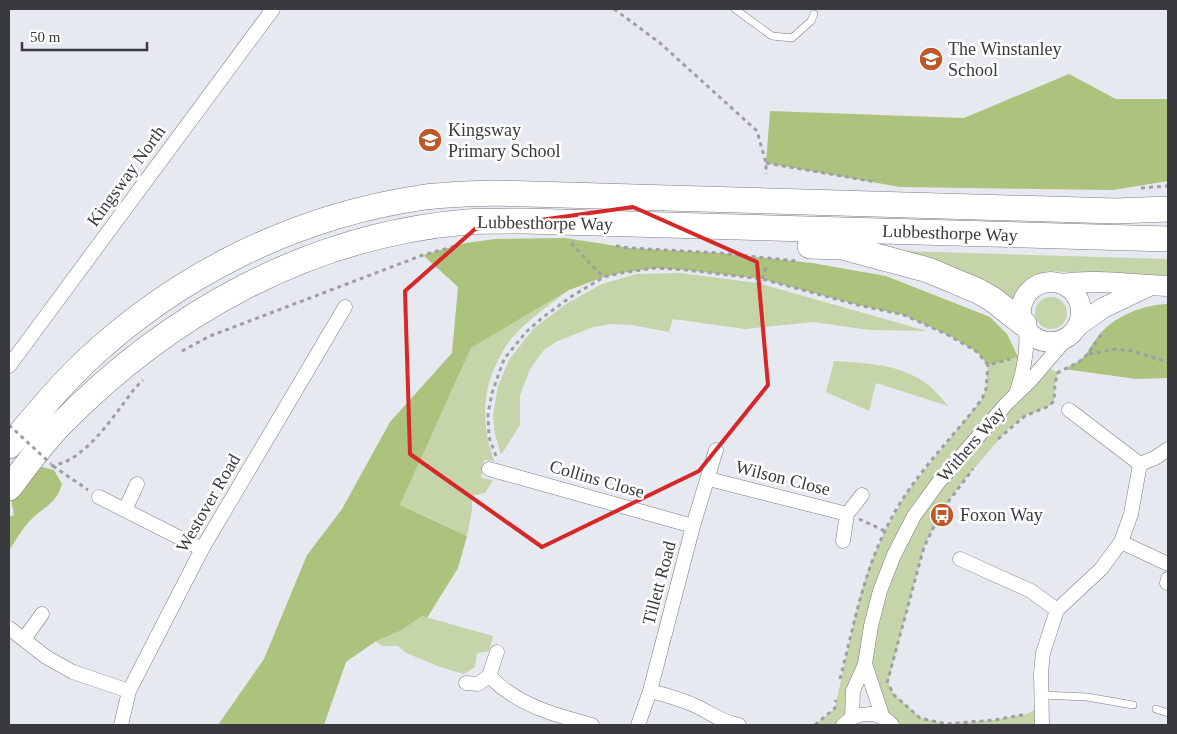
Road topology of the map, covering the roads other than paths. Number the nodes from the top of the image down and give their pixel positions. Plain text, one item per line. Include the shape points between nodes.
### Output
1 (273, 9) edge
2 (735, 9) edge
3 (814, 14) dead end
4 (1168, 204) edge
5 (1168, 209) edge
6 (1116, 211) junction
7 (608, 234) junction
8 (1168, 239) edge
9 (1061, 284) junction
10 (1158, 286) edge
11 (345, 307) dead end
12 (1025, 326) junction
13 (1072, 332) junction
14 (9, 366) edge
15 (1017, 392) junction
16 (1069, 410) dead end
17 (9, 446) edge
18 (1168, 449) edge
19 (716, 450) dead end
20 (1140, 464) junction
21 (495, 471) road end
22 (709, 479) junction
23 (137, 484) dead end
24 (9, 488) edge
25 (862, 495) dead end
26 (99, 496) road end
27 (125, 510) junction
28 (847, 514) junction
29 (694, 526) junction
30 (843, 541) dead end
31 (1121, 542) junction
32 (202, 549) junction
33 (960, 559) dead end
34 (1168, 564) edge
35 (1057, 610) junction
36 (42, 614) dead end
37 (9, 628) edge
38 (24, 639) junction
39 (497, 652) dead end
40 (865, 664) junction
41 (489, 676) junction
42 (466, 683) dead end
43 (650, 690) junction
44 (130, 691) junction
45 (1042, 700) junction
46 (1133, 705) dead end
47 (1156, 708) dead end
48 (1168, 713) edge
49 (888, 721) edge
50 (848, 722) edge
51 (121, 725) edge
52 (592, 725) edge
53 (638, 725) edge
54 (739, 725) edge
55 (1042, 725) edge

1 - 14 street, Kingsway North
2 - 3 lane via 772,36 792,38 811,21
4 - 6 highway
5 - 6 highway, Lubbesthorpe Way
6 - 17 highway, Lubbesthorpe Way via 495,193 385,204 341,215 242,252 186,284 128,325 84,363
7 - 8 highway, Lubbesthorpe Way
7 - 12 highway via 842,247 928,270 978,291
7 - 24 highway, Lubbesthorpe Way via 494,221 467,222 348,245 270,274 192,316 145,348 58,428
9 - 10 street, Withers Way via 1082,281
9 - 12 street via 1046,283 1030,292 1022,308
9 - 13 street via 1076,296 1080,306 1081,316
10 - 13 street, Withers Way via 1103,308
11 - 32 street, Westover Road
12 - 13 street via 1038,339 1047,342 1057,342
12 - 15 street, Withers Way via 1026,357
13 - 15 street, Withers Way
15 - 40 street, Withers Way via 938,483 914,516 880,591
16 - 20 street
18 - 20 street
19 - 22 street, Tillett Road
20 - 31 street via 1132,514
21 - 29 street, Collins Close
22 - 28 street, Wilson Close
22 - 29 street, Tillett Road
23 - 27 street
25 - 28 street, Wilson Close
26 - 27 street
27 - 32 street
28 - 30 street, Wilson Close
29 - 43 street, Tillett Road
31 - 34 street
31 - 35 street via 1101,569
32 - 44 street, Westover Road
33 - 35 street via 1031,591
35 - 45 street via 1043,653
36 - 38 street
37 - 38 street
38 - 44 street via 73,672
39 - 41 street
40 - 49 street, Withers Way
40 - 50 street, Withers Way via 853,691
41 - 42 street via 478,684
41 - 52 street via 521,700
43 - 53 street, Tillett Road
43 - 54 street via 683,700 712,716
44 - 51 street, Westover Road
45 - 46 lane via 1087,696
45 - 55 street
47 - 48 lane
49 - 50 street via 867,714

